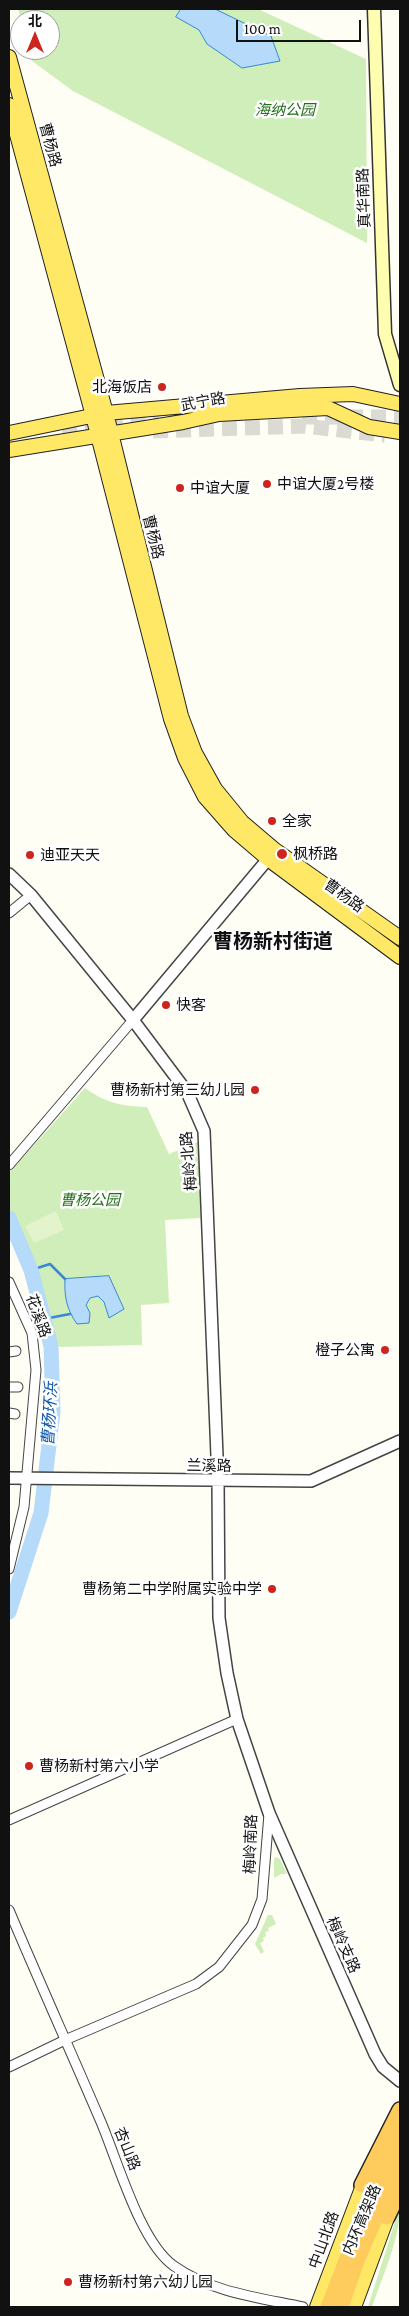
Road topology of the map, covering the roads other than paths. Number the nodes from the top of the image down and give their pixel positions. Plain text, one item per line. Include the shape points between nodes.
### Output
1 (374, 9) edge
2 (9, 57) edge
3 (9, 105) edge
4 (400, 384) edge
5 (400, 404) edge
6 (99, 415) junction
7 (400, 432) edge
8 (9, 433) edge
9 (111, 433) junction
10 (96, 434) junction
11 (9, 450) edge
12 (272, 855) junction
13 (9, 874) edge
14 (31, 895) junction
15 (9, 913) edge
16 (400, 938) edge
17 (400, 957) edge
18 (133, 1020) junction
19 (9, 1165) edge
20 (9, 1282) edge
21 (400, 1441) edge
22 (9, 1478) edge
23 (32, 1479) junction
24 (218, 1481) junction
25 (9, 1569) edge
26 (237, 1720) junction
27 (269, 1813) junction
28 (9, 1820) edge
29 (9, 1910) edge
30 (65, 2040) junction
31 (9, 2067) edge
32 (400, 2081) edge
33 (400, 2099) edge
34 (399, 2116) edge
35 (400, 2135) edge
36 (400, 2162) edge
37 (362, 2185) junction
38 (400, 2186) edge
39 (400, 2190) edge
40 (387, 2217) junction
41 (303, 2307) edge
42 (317, 2307) edge
43 (328, 2307) edge
44 (341, 2307) edge
45 (354, 2307) edge

1 - 4 main road, 真华南路 via 386,334
2 - 6 main road, 曹杨路
3 - 6 main road, 曹杨路
5 - 6 main road, 武宁路 via 353,394
6 - 8 main road, 武宁路
6 - 9 main road, 曹杨路
6 - 10 main road, 曹杨路
7 - 9 main road, 武宁路 via 370,427 328,408 219,414
9 - 10 main road, 武宁路
9 - 12 main road, 曹杨路 via 181,716 194,753 215,789
10 - 11 main road, 武宁路
10 - 12 main road, 曹杨路 via 171,719 185,758 205,796 234,830
12 - 16 main road, 曹杨路
12 - 17 main road, 曹杨路
12 - 18 street
13 - 14 street, 梅岭北路
14 - 15 street
14 - 18 street, 梅岭北路
18 - 19 street
18 - 24 street, 梅岭北路 via 187,1092 204,1131
20 - 23 street, 花溪路 via 27,1320 35,1350
21 - 24 street, 兰溪路 via 311,1481
22 - 23 street, 兰溪路
23 - 24 street, 兰溪路
23 - 25 street, 花溪路
24 - 26 street, 梅岭南路 via 221,1644
26 - 27 street, 梅岭南路
26 - 28 street
27 - 30 street, 梅岭南路 via 262,1899 252,1925 219,1967 196,1984
27 - 32 street, 梅岭支路 via 375,2054 383,2067
29 - 30 street, 杏山路
30 - 31 street, 梅岭南路
30 - 41 street, 杏山路 via 146,2234 158,2252 192,2278
33 - 37 main road, 中山北路
34 - 37 highway
35 - 43 highway, 内环高架路 via 374,2189
36 - 44 highway, 内环高架路
37 - 42 main road, 中山北路
38 - 40 main road
39 - 40 highway
40 - 45 main road

